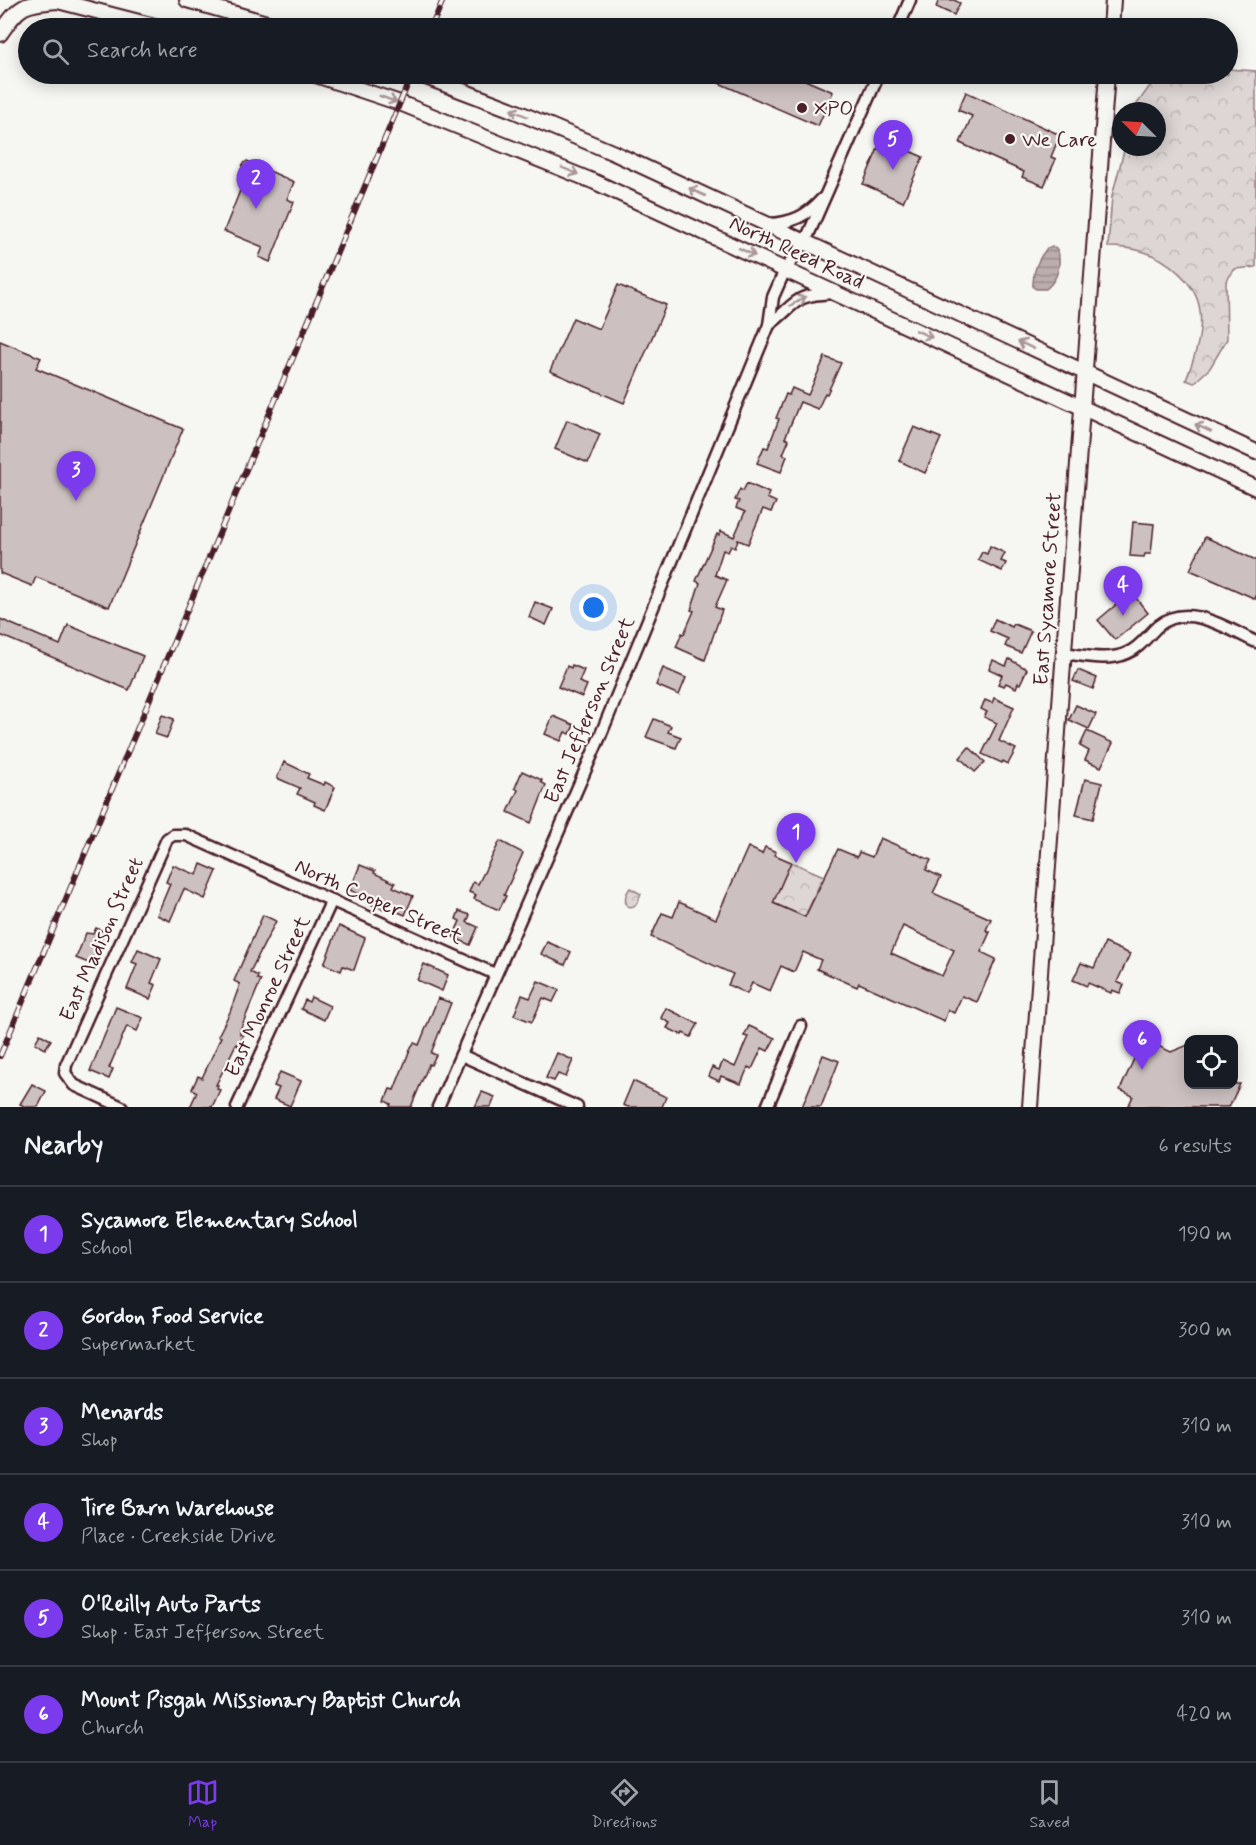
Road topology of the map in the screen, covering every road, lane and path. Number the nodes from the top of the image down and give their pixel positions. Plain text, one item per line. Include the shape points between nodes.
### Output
1 (187, 0) edge
2 (910, 0) edge
3 (1113, 0) edge
4 (57, 1) edge
5 (123, 18) edge
6 (249, 18) edge
7 (902, 18) edge
8 (1112, 18) edge
9 (0, 34) edge
10 (343, 84) edge
11 (444, 84) edge
12 (875, 84) edge
13 (1106, 84) edge
14 (828, 192) junction
15 (767, 225) junction
16 (806, 242) junction
17 (785, 270) junction
18 (835, 293) junction
19 (769, 325) junction
20 (1083, 372) junction
21 (1081, 405) junction
22 (1256, 452) edge
23 (1256, 488) edge
24 (1256, 642) edge
25 (1064, 653) junction
26 (246, 862) joint
27 (332, 900) junction
28 (495, 974) junction
29 (801, 1026) dead end
30 (461, 1055) junction
31 (122, 1107) edge
32 (237, 1107) edge
33 (438, 1107) edge
34 (577, 1107) edge
35 (767, 1107) edge
36 (1030, 1107) edge

1 - 6 main road
2 - 7 street
3 - 8 main road
4 - 5 main road
4 - 9 main road via 33,3 16,11
10 -> 17 main road, North Reed Road via 595,182
15 -> 11 main road, North Reed Road via 614,153
12 - 14 street, East Jefferson Street
13 - 20 main road, East Sycamore Street
14 - 15 street, East Jefferson Street via 793,222
14 - 16 street, East Jefferson Street
15 - 16 main road, North Reed Road
16 - 17 street, East Jefferson Street
20 -> 16 main road, North Reed Road
17 - 18 main road, North Reed Road
17 - 19 street, East Jefferson Street via 773,297
19 -> 18 street, East Jefferson Street via 801,298
18 -> 21 main road, North Reed Road
19 - 28 street, East Jefferson Street via 599,739
20 - 21 main road, East Sycamore Street
22 -> 20 main road, North Reed Road
21 - 23 main road, North Reed Road
21 - 25 main road, East Sycamore Street
24 - 25 street via 1203,617 1180,616 1160,624 1127,654 1098,657
25 - 36 main road, East Sycamore Street
26 - 27 street, North Cooper Street
26 - 31 street, East Madison Street via 186,835 167,839 66,1065 65,1073 74,1084
27 - 28 street, North Cooper Street
27 - 32 street, East Monroe Street
28 - 30 street, East Jefferson Street
29 - 35 street
30 - 33 street, East Jefferson Street
30 - 34 street

